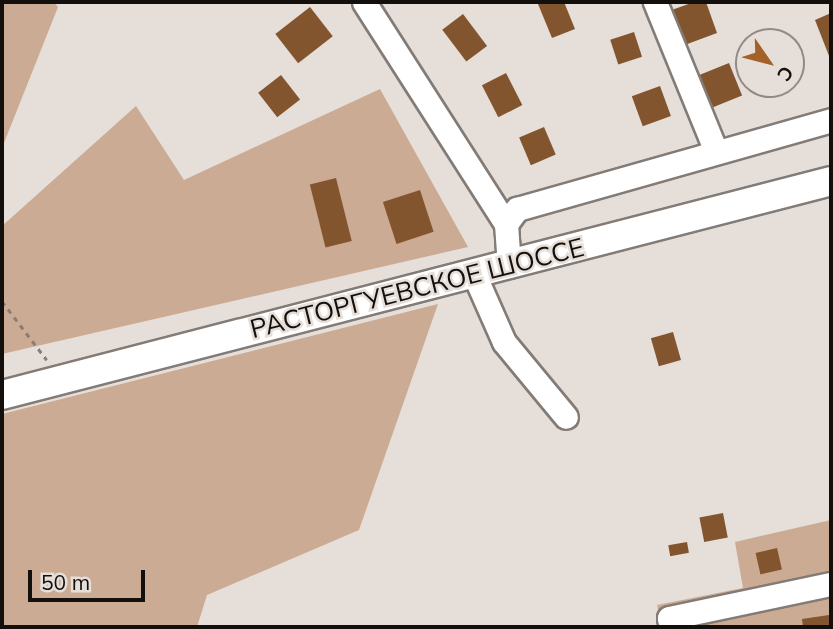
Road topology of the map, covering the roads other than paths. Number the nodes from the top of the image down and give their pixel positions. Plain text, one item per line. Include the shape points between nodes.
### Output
1 (364, 2) edge
2 (655, 2) edge
3 (831, 120) edge
4 (715, 149) junction
5 (831, 181) edge
6 (506, 224) junction
7 (509, 266) junction
8 (474, 274) junction
9 (2, 395) edge
10 (566, 417) dead end
11 (831, 584) edge
12 (671, 627) edge

1 - 6 street
2 - 4 street
3 - 4 street
4 - 6 street via 517,209
5 - 7 main road, РАСТОРГУЕВСКОЕ ШОССЕ
6 - 7 street
7 - 8 main road, РАСТОРГУЕВСКОЕ ШОССЕ
8 - 9 main road, РАСТОРГУЕВСКОЕ ШОССЕ
8 - 10 street via 504,342
11 - 12 street via 669,618

